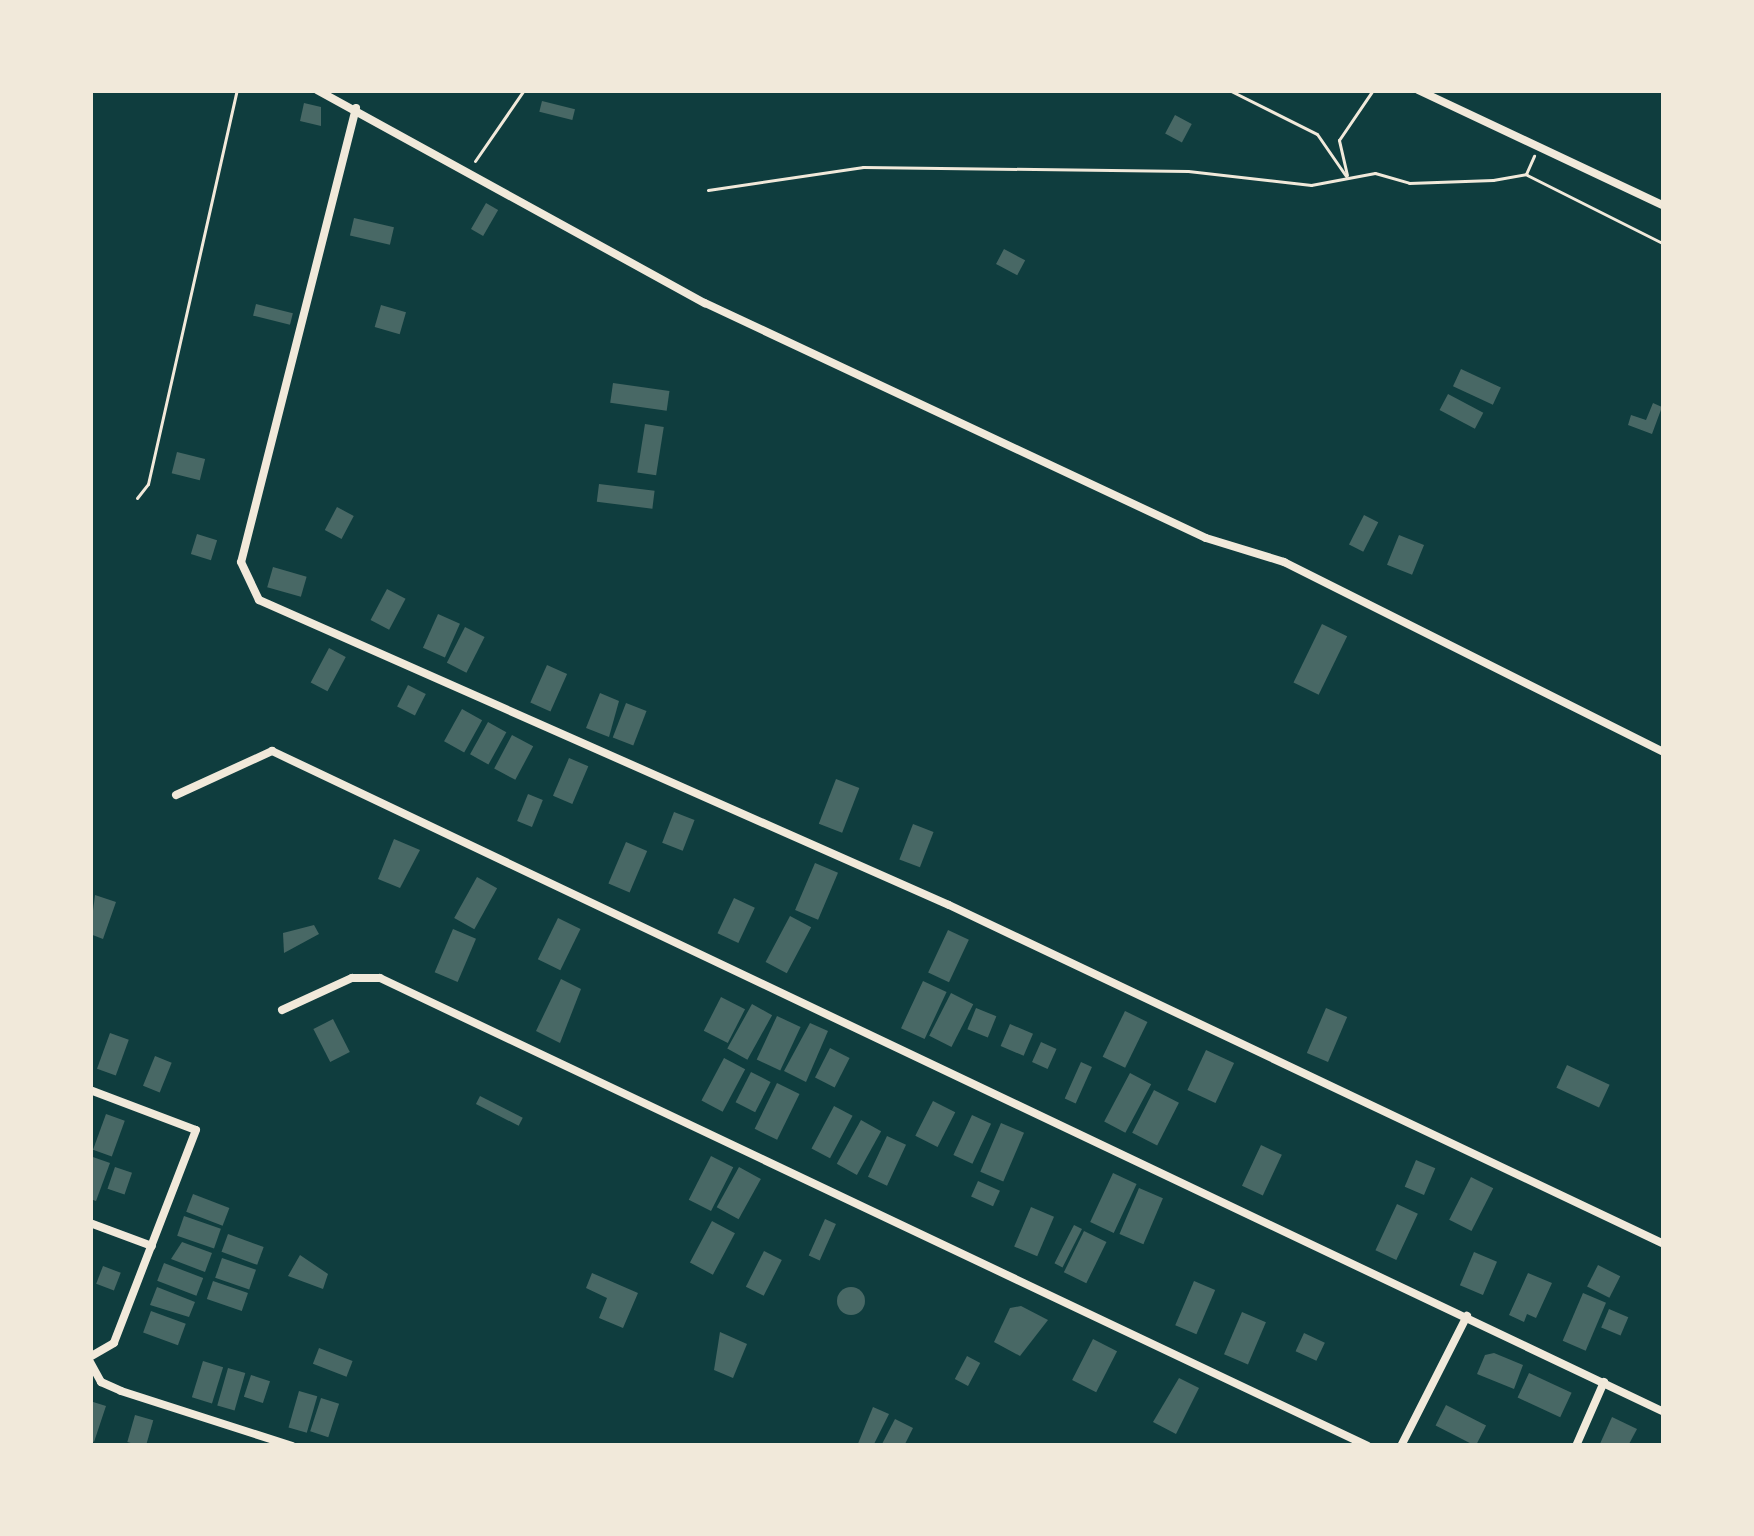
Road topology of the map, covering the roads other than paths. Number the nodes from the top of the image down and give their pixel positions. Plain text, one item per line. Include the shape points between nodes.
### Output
1 (317, 90) edge
2 (1418, 90) edge
3 (356, 108) junction
4 (1664, 206) edge
5 (1664, 752) edge
6 (176, 795) dead end
7 (282, 1010) dead end
8 (90, 1090) edge
9 (90, 1223) edge
10 (1664, 1244) edge
11 (152, 1246) junction
12 (1467, 1316) junction
13 (90, 1360) edge
14 (1604, 1382) junction
15 (1664, 1412) edge
16 (292, 1446) edge
17 (1368, 1446) edge
18 (1401, 1446) edge
19 (1576, 1446) edge

1 - 3 street
2 - 4 street
3 - 5 street via 705,303 1205,538 1284,562
3 - 10 street via 241,562 259,600 949,905
6 - 12 street via 272,752
7 - 17 street via 352,978 380,978
8 - 11 street via 196,1130
9 - 11 street
11 - 13 street via 114,1343
12 - 14 street
12 - 18 street
13 - 16 street via 101,1382 121,1391
14 - 15 street
14 - 19 street

